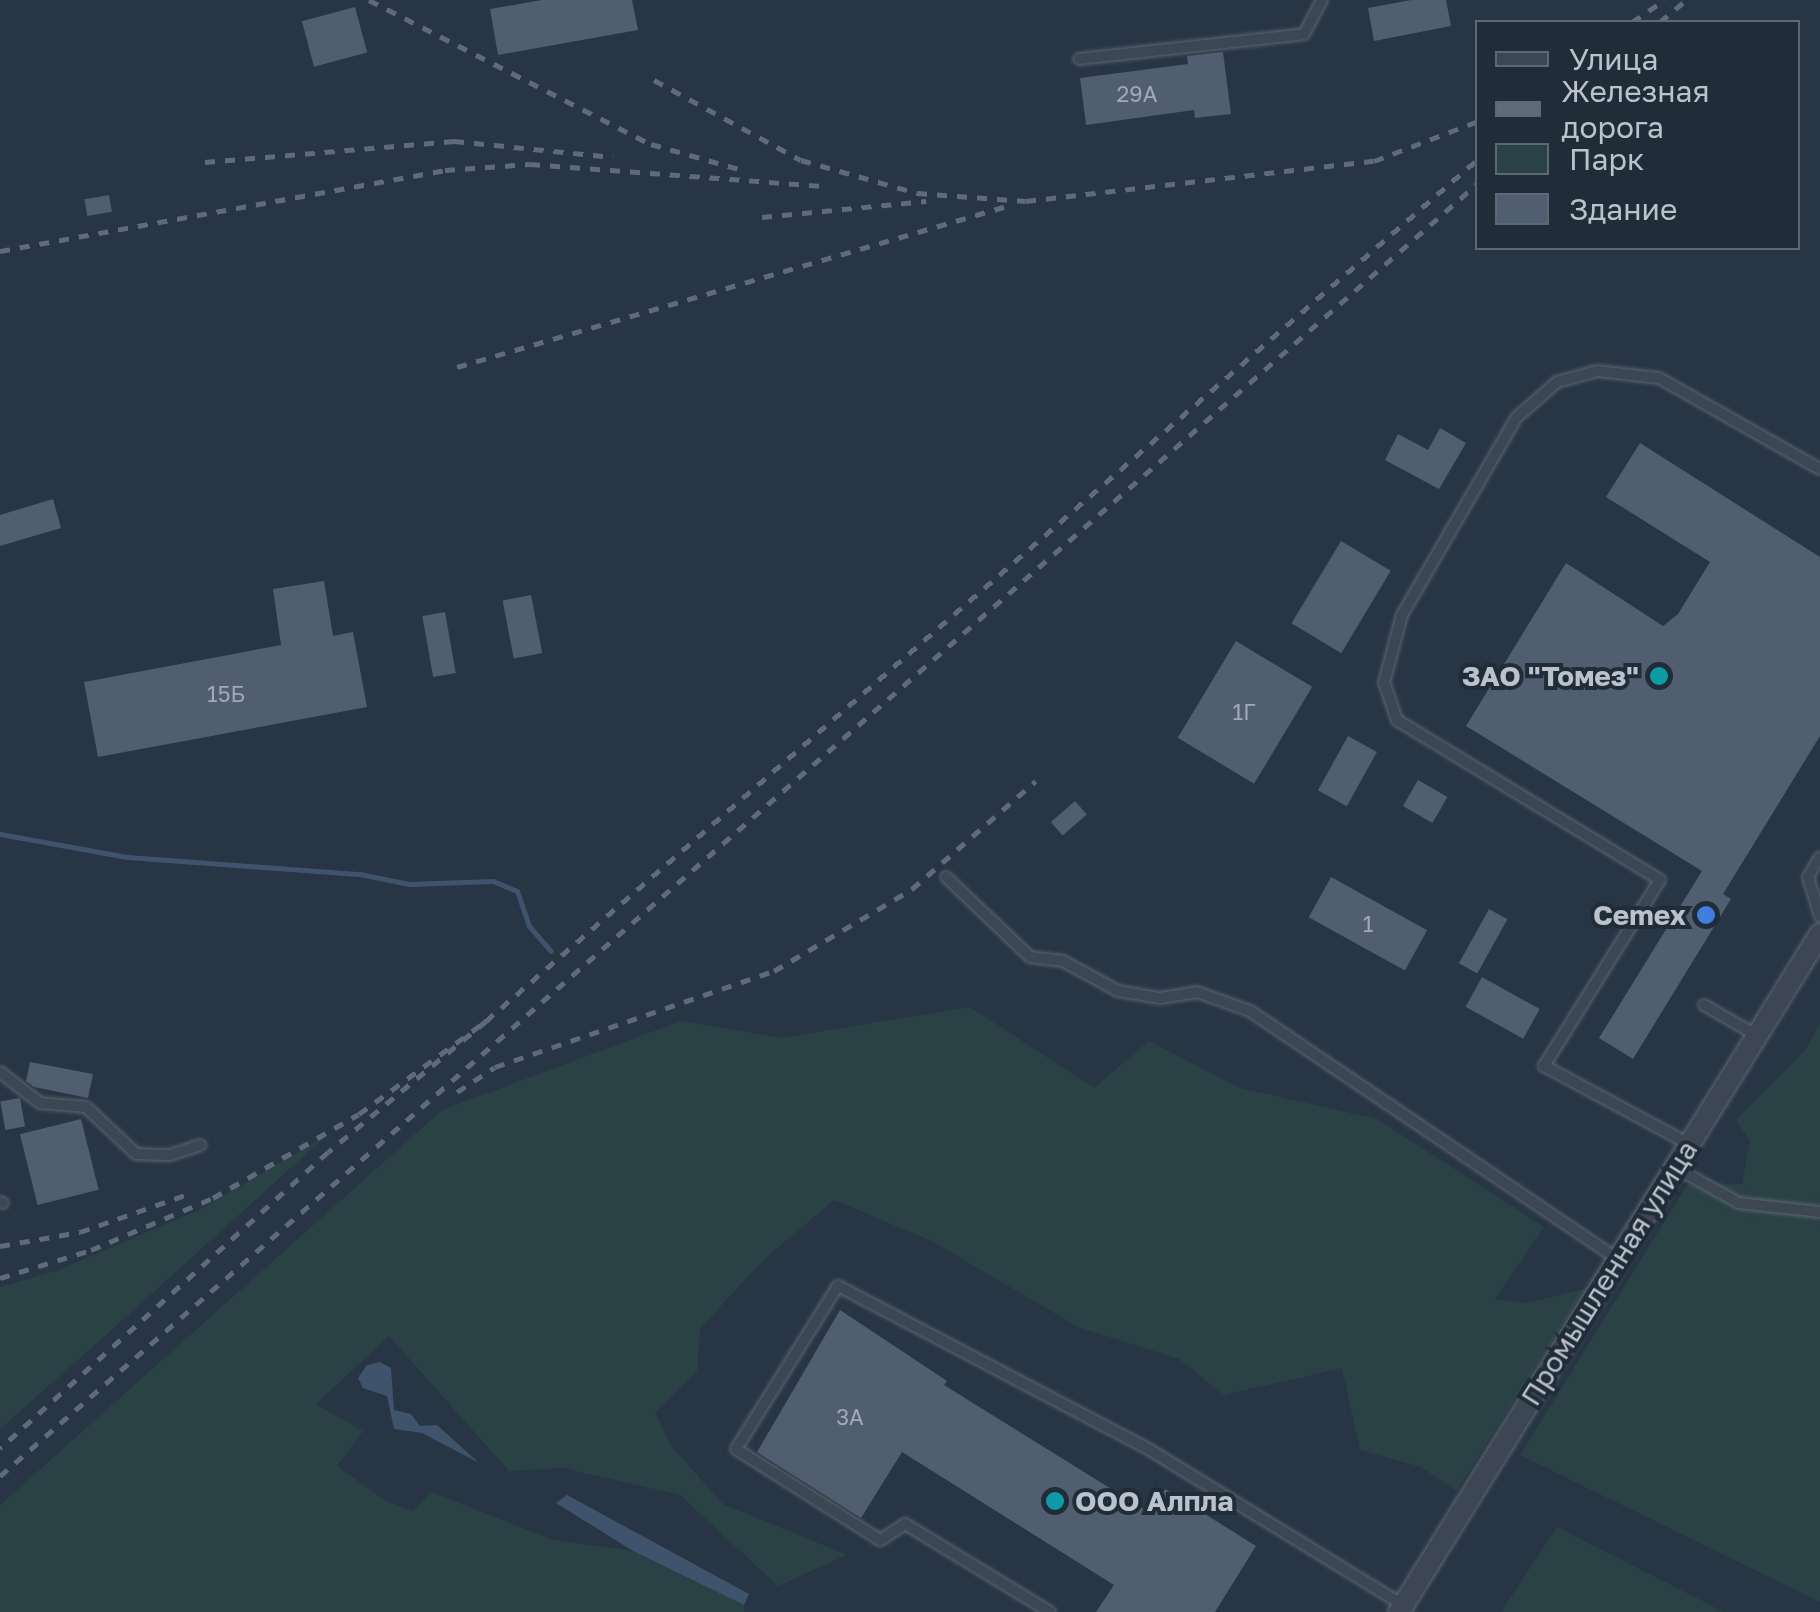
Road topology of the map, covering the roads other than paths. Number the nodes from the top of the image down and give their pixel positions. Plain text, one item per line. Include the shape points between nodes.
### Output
1 (1322, 0) edge
2 (1079, 59) dead end
3 (1820, 468) edge
4 (1820, 857) edge
5 (946, 877) dead end
6 (1820, 916) edge
7 (1820, 934) edge
8 (1704, 1005) dead end
9 (1757, 1036) junction
10 (0, 1072) edge
11 (1690, 1144) junction
12 (200, 1145) dead end
13 (1675, 1167) junction
14 (1820, 1212) edge
15 (1618, 1258) junction
16 (1401, 1608) edge
17 (1050, 1612) edge

1 - 2 lane via 1304,34
3 - 11 lane via 1660,378 1597,372 1557,382 1516,418 1402,615 1384,683 1396,720 1660,880 1544,1066
4 - 6 lane via 1808,878
5 - 15 lane via 1030,957 1063,962 1118,991 1160,998 1197,992 1250,1011
7 - 9 street, Промышленная улица
8 - 9 lane
9 - 11 street, Промышленная улица
10 - 12 lane via 40,1103 86,1106 136,1154 170,1155
11 - 13 street, Промышленная улица
13 - 14 lane via 1739,1204
13 - 15 street, Промышленная улица
15 - 16 street, Промышленная улица
16 - 17 lane via 1150,1450 838,1286 736,1449 880,1540 905,1524

